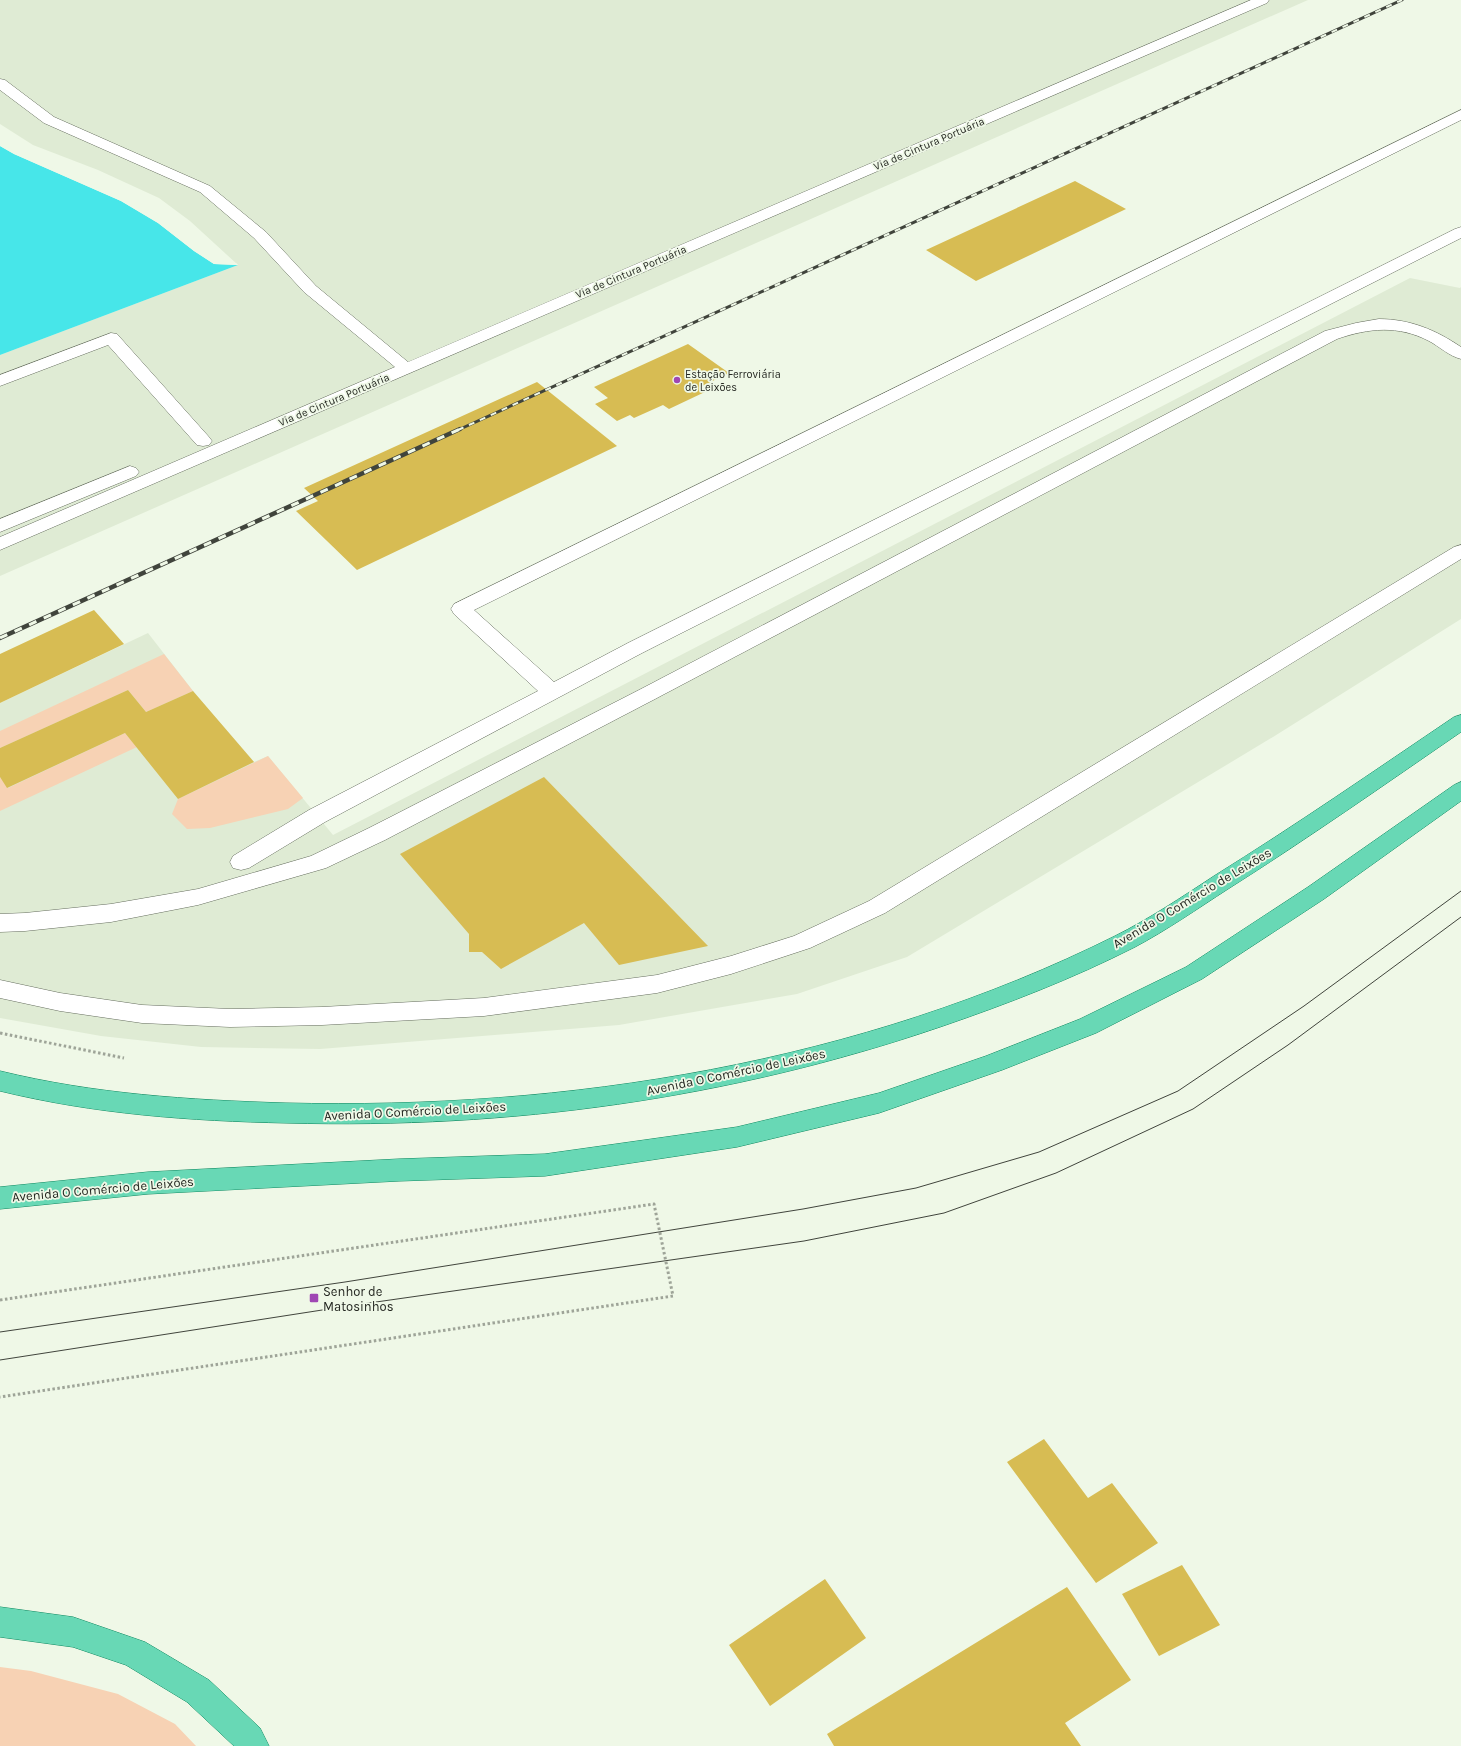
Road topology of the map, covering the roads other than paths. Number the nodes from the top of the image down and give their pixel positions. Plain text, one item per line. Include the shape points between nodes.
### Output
1 (1228, 0) edge
2 (1262, 0) edge
3 (0, 83) edge
4 (1461, 114) edge
5 (1461, 232) edge
6 (1438, 244) junction
7 (1461, 246) edge
8 (1461, 354) edge
9 (395, 358) junction
10 (407, 369) junction
11 (0, 381) edge
12 (203, 441) junction
13 (0, 526) edge
14 (0, 544) edge
15 (1461, 550) edge
16 (552, 692) junction
17 (1461, 722) edge
18 (1461, 790) edge
19 (241, 862) dead end
20 (0, 923) edge
21 (0, 989) edge
22 (0, 1081) edge
23 (0, 1198) edge
24 (0, 1622) edge
25 (254, 1746) edge

1 - 9 lane, Via de Cintura Portuária
2 - 10 lane, Via de Cintura Portuária
3 - 9 lane via 49,120 205,189 260,235 310,289
4 - 16 lane via 461,609
5 - 6 lane
6 - 7 lane
6 - 16 lane
8 - 20 lane via 1427,334 1390,324 1372,323 1332,335 641,698 318,862 198,897 111,913
9 - 10 lane
9 - 12 lane, Via de Cintura Portuária
10 - 14 lane, Via de Cintura Portuária
11 - 12 lane via 111,338
12 - 13 lane, Via de Cintura Portuária
15 - 21 lane via 877,907 802,942 731,965 657,984 484,1007 322,1016 230,1018 142,1014 60,1002
16 - 19 lane via 317,816
17 - 22 main road, Avenida O Comércio de Leixões via 1234,876 1129,940 1026,987 930,1023 798,1061 677,1086 575,1102 462,1111 319,1116 101,1102
18 - 23 main road, Avenida O Comércio de Leixões via 1316,893 1194,973 1088,1026 994,1063 879,1103 737,1137 545,1164 148,1183
24 - 25 main road via 74,1632 134,1653 198,1691

